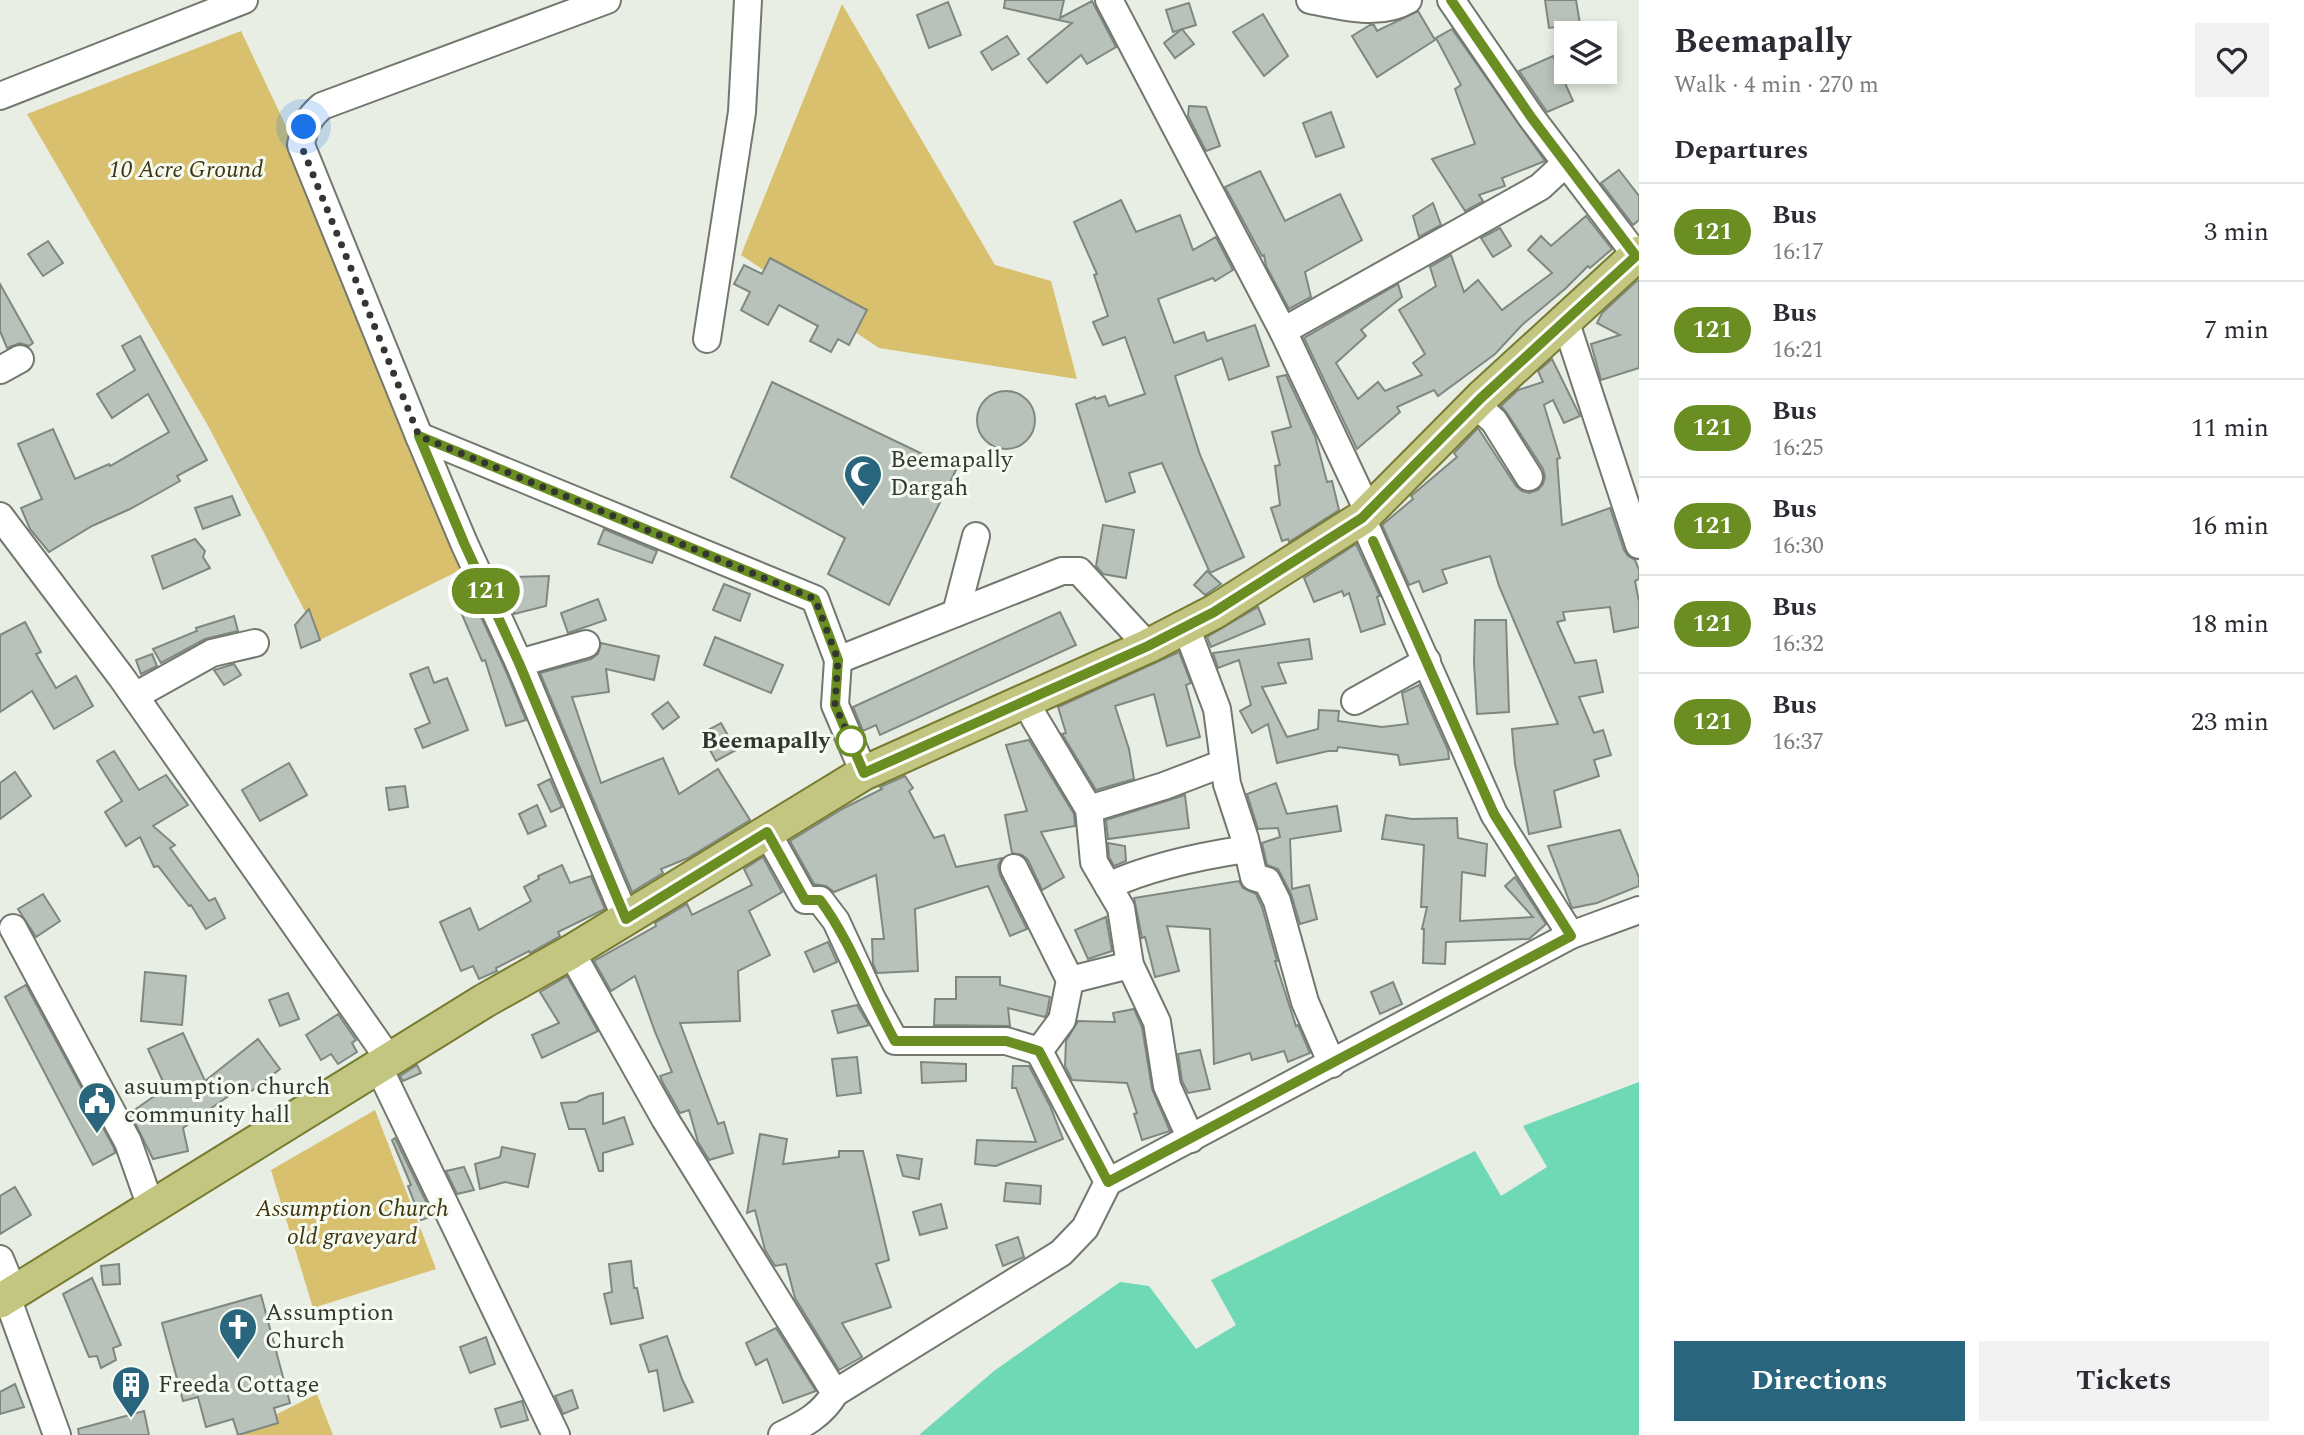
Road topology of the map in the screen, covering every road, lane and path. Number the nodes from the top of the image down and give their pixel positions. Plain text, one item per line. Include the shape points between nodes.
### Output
1 (244, 0) edge
2 (607, 0) edge
3 (748, 0) edge
4 (1109, 0) edge
5 (1310, 0) edge
6 (1408, 0) edge
7 (1451, 0) edge
8 (0, 96) edge
9 (1566, 163) junction
10 (1638, 256) edge
11 (1565, 320) junction
12 (1283, 331) junction
13 (707, 339) dead end
14 (1475, 404) junction
15 (419, 436) junction
16 (1529, 477) dead end
17 (1365, 514) junction
18 (0, 516) edge
19 (975, 536) dead end
20 (1639, 545) edge
21 (956, 613) junction
22 (1186, 627) junction
23 (255, 643) dead end
24 (586, 644) dead end
25 (1148, 646) junction
26 (838, 660) junction
27 (1427, 661) junction
28 (519, 663) junction
29 (135, 696) junction
30 (1027, 701) junction
31 (1355, 701) dead end
32 (1224, 763) junction
33 (864, 773) junction
34 (1089, 809) junction
35 (767, 832) junction
36 (1247, 849) junction
37 (1014, 868) dead end
38 (1108, 887) junction
39 (1639, 910) edge
40 (626, 919) junction
41 (13, 928) dead end
42 (1571, 936) junction
43 (571, 953) junction
44 (1130, 965) junction
45 (1070, 980) junction
46 (1039, 1051) junction
47 (384, 1063) junction
48 (1332, 1064) junction
49 (1191, 1139) junction
50 (1108, 1182) junction
51 (151, 1207) junction
52 (0, 1259) edge
53 (7, 1297) edge
54 (835, 1393) junction
55 (57, 1435) edge
56 (556, 1435) edge
57 (782, 1435) edge

1 - 8 street
2 - 15 street via 322,106 304,127 301,145
3 - 13 street via 742,112
4 - 12 street
5 - 6 street via 1388,9
7 - 9 street
9 - 10 street
9 - 12 street via 1540,187
10 - 11 main road
11 - 14 main road
11 - 20 street
12 - 17 street
14 - 16 street via 1494,421
14 - 17 main road
15 - 26 street via 815,599
15 - 28 street
17 - 22 main road
17 - 27 street
18 - 29 street
19 - 21 street
21 - 25 street via 1044,577 1079,571
21 - 26 street
22 - 25 main road
22 - 32 street via 1217,709
23 - 29 street via 212,653
24 - 28 street
25 - 30 main road
26 - 33 street via 835,705
27 - 31 street
27 - 42 street via 1494,814
28 - 40 street
29 - 47 street
30 - 33 main road
30 - 34 street
32 - 34 street
32 - 36 street
33 - 35 main road
34 - 38 street via 1094,862
35 - 40 main road
35 - 46 street via 805,900 820,900 836,921 895,1041 1006,1041
36 - 38 street via 1134,874
36 - 48 street via 1254,877 1267,881 1278,901 1305,1002
37 - 45 street
38 - 44 street via 1121,908
39 - 42 street
40 - 43 main road
41 - 51 street via 128,1142
42 - 48 street
43 - 47 main road
43 - 54 street via 665,1119
44 - 45 street
44 - 49 street via 1157,1022 1167,1086
45 - 46 street via 1062,1020
46 - 50 street
47 - 51 main road
47 - 56 street
48 - 49 street
49 - 50 street
50 - 54 street via 1085,1228 1061,1253
51 - 53 main road
52 - 53 street
53 - 55 street
54 - 57 street via 818,1415

